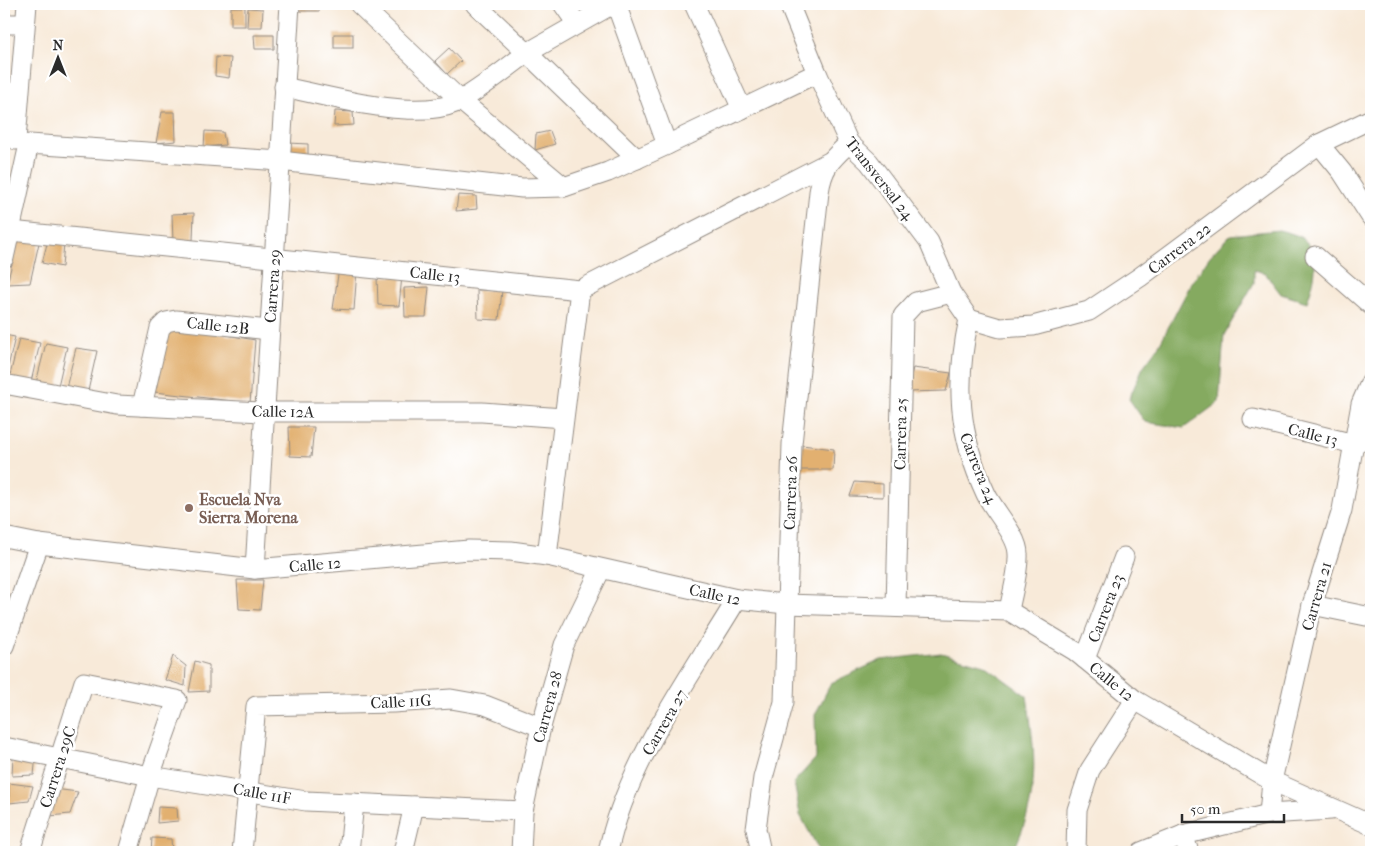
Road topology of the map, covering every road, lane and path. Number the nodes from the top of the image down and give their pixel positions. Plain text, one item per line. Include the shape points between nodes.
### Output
1 (27, 4) edge
2 (290, 4) edge
3 (359, 4) edge
4 (475, 4) edge
5 (563, 4) edge
6 (615, 4) edge
7 (694, 4) edge
8 (789, 4) edge
9 (4, 24) edge
10 (24, 24) junction
11 (577, 24) junction
12 (527, 53) junction
13 (817, 73) junction
14 (284, 87) junction
15 (460, 100) junction
16 (742, 109) junction
17 (1371, 119) edge
18 (16, 140) edge
19 (849, 142) junction
20 (1319, 144) junction
21 (667, 145) junction
22 (637, 159) junction
23 (280, 161) junction
24 (829, 162) junction
25 (564, 187) junction
26 (1371, 217) edge
27 (11, 231) junction
28 (1315, 256) dead end
29 (274, 257) junction
30 (4, 258) edge
31 (580, 290) junction
32 (951, 293) junction
33 (1371, 305) edge
34 (969, 320) junction
35 (269, 330) junction
36 (1371, 381) edge
37 (4, 384) edge
38 (142, 406) junction
39 (264, 412) junction
40 (564, 418) junction
41 (1253, 419) dead end
42 (1371, 435) edge
43 (1354, 444) junction
44 (4, 537) edge
45 (39, 544) junction
46 (547, 556) junction
47 (1124, 557) dead end
48 (255, 569) junction
49 (601, 569) junction
50 (737, 600) junction
51 (786, 604) junction
52 (1312, 605) junction
53 (896, 607) junction
54 (1008, 610) junction
55 (1371, 617) edge
56 (4, 646) edge
57 (1085, 659) junction
58 (1135, 700) junction
59 (540, 727) junction
60 (4, 747) edge
61 (60, 758) junction
62 (150, 776) junction
63 (1272, 781) junction
64 (248, 790) junction
65 (354, 803) junction
66 (414, 806) junction
67 (1332, 810) junction
68 (524, 811) junction
69 (1269, 814) junction
70 (1371, 825) edge
71 (1186, 843) edge
72 (30, 852) edge
73 (128, 852) edge
74 (242, 852) edge
75 (349, 852) edge
76 (403, 852) edge
77 (521, 852) edge
78 (608, 852) edge
79 (761, 852) edge
80 (1076, 852) edge
81 (1141, 852) edge

1 - 10 street
2 - 14 street, Carrera 29
3 - 15 street
4 - 12 street
5 - 11 street
6 - 11 street
6 - 21 street
7 - 16 street
8 - 13 street, Transversal 24
9 - 10 street
10 - 18 street
11 - 12 street
12 - 15 street
12 - 22 street
13 - 16 street
13 - 19 street, Transversal 24
14 - 15 street via 377,106 421,109 454,104
14 - 23 street, Carrera 29
15 - 25 street
16 - 21 street
17 - 20 street, Carrera 22
18 - 23 street
18 - 27 street
19 - 24 street, Carrera 26
19 - 32 street, Transversal 24 via 869,162 929,242
20 - 26 street
20 - 34 street, Carrera 22 via 1089,311 1033,326 1000,328
21 - 22 street
22 - 25 street
23 - 25 street via 522,188
23 - 29 street, Carrera 29
24 - 31 street
24 - 51 street, Carrera 26 via 819,192 792,444
27 - 29 street, Calle 13
27 - 30 street
28 - 33 street
29 - 31 street, Calle 13
29 - 35 street, Carrera 29
31 - 40 street
32 - 34 street, Transversal 24
32 - 53 street, Carrera 25 via 916,302 903,316
34 - 54 street, Carrera 24 via 961,353 962,426 986,494 1016,542 1019,553
35 - 38 street, Calle 12B via 176,320 166,322 160,328
35 - 39 street, Carrera 29
36 - 43 street, Carrera 21 via 1361,404
37 - 38 street, Calle 12A via 117,405
38 - 39 street, Calle 12A
39 - 40 street, Calle 12A via 482,412
39 - 48 street, Carrera 29
40 - 46 street
41 - 43 street, Calle 13
42 - 43 street, Calle 13
43 - 52 street, Carrera 21 via 1342,510
44 - 45 street, Calle 12
45 - 48 street, Calle 12
45 - 56 street
46 - 48 street, Calle 12 via 469,550
46 - 49 street, Calle 12
47 - 57 street, Carrera 23
49 - 50 street, Calle 12
49 - 59 street, Carrera 28 via 564,645
50 - 51 street, Calle 12
50 - 78 street, Carrera 27 via 648,746 614,821
51 - 53 street, Calle 12
51 - 79 street, Carrera 26 via 784,702 762,778 756,829
52 - 55 street
52 - 63 street, Carrera 21
53 - 54 street, Calle 12
54 - 57 street, Calle 12
57 - 58 street, Calle 12
58 - 63 street, Calle 12
58 - 80 street via 1090,770 1076,810
59 - 64 street, Calle 11G via 485,705 450,699 256,706
59 - 68 street, Carrera 28
60 - 61 street, Calle 11F
61 - 62 street, Calle 11F
61 - 62 street, Carrera 29C via 84,682 177,700
61 - 72 street, Carrera 29C
62 - 64 street, Calle 11F
62 - 73 street
63 - 67 street, Calle 12
63 - 69 street, Carrera 21
64 - 65 street, Calle 11F via 306,801
64 - 74 street
65 - 66 street, Calle 11F
65 - 75 street
66 - 68 street, Calle 11F
66 - 76 street
67 - 69 street
67 - 70 street, Calle 12
68 - 77 street, Carrera 28
69 - 71 street
71 - 81 street

